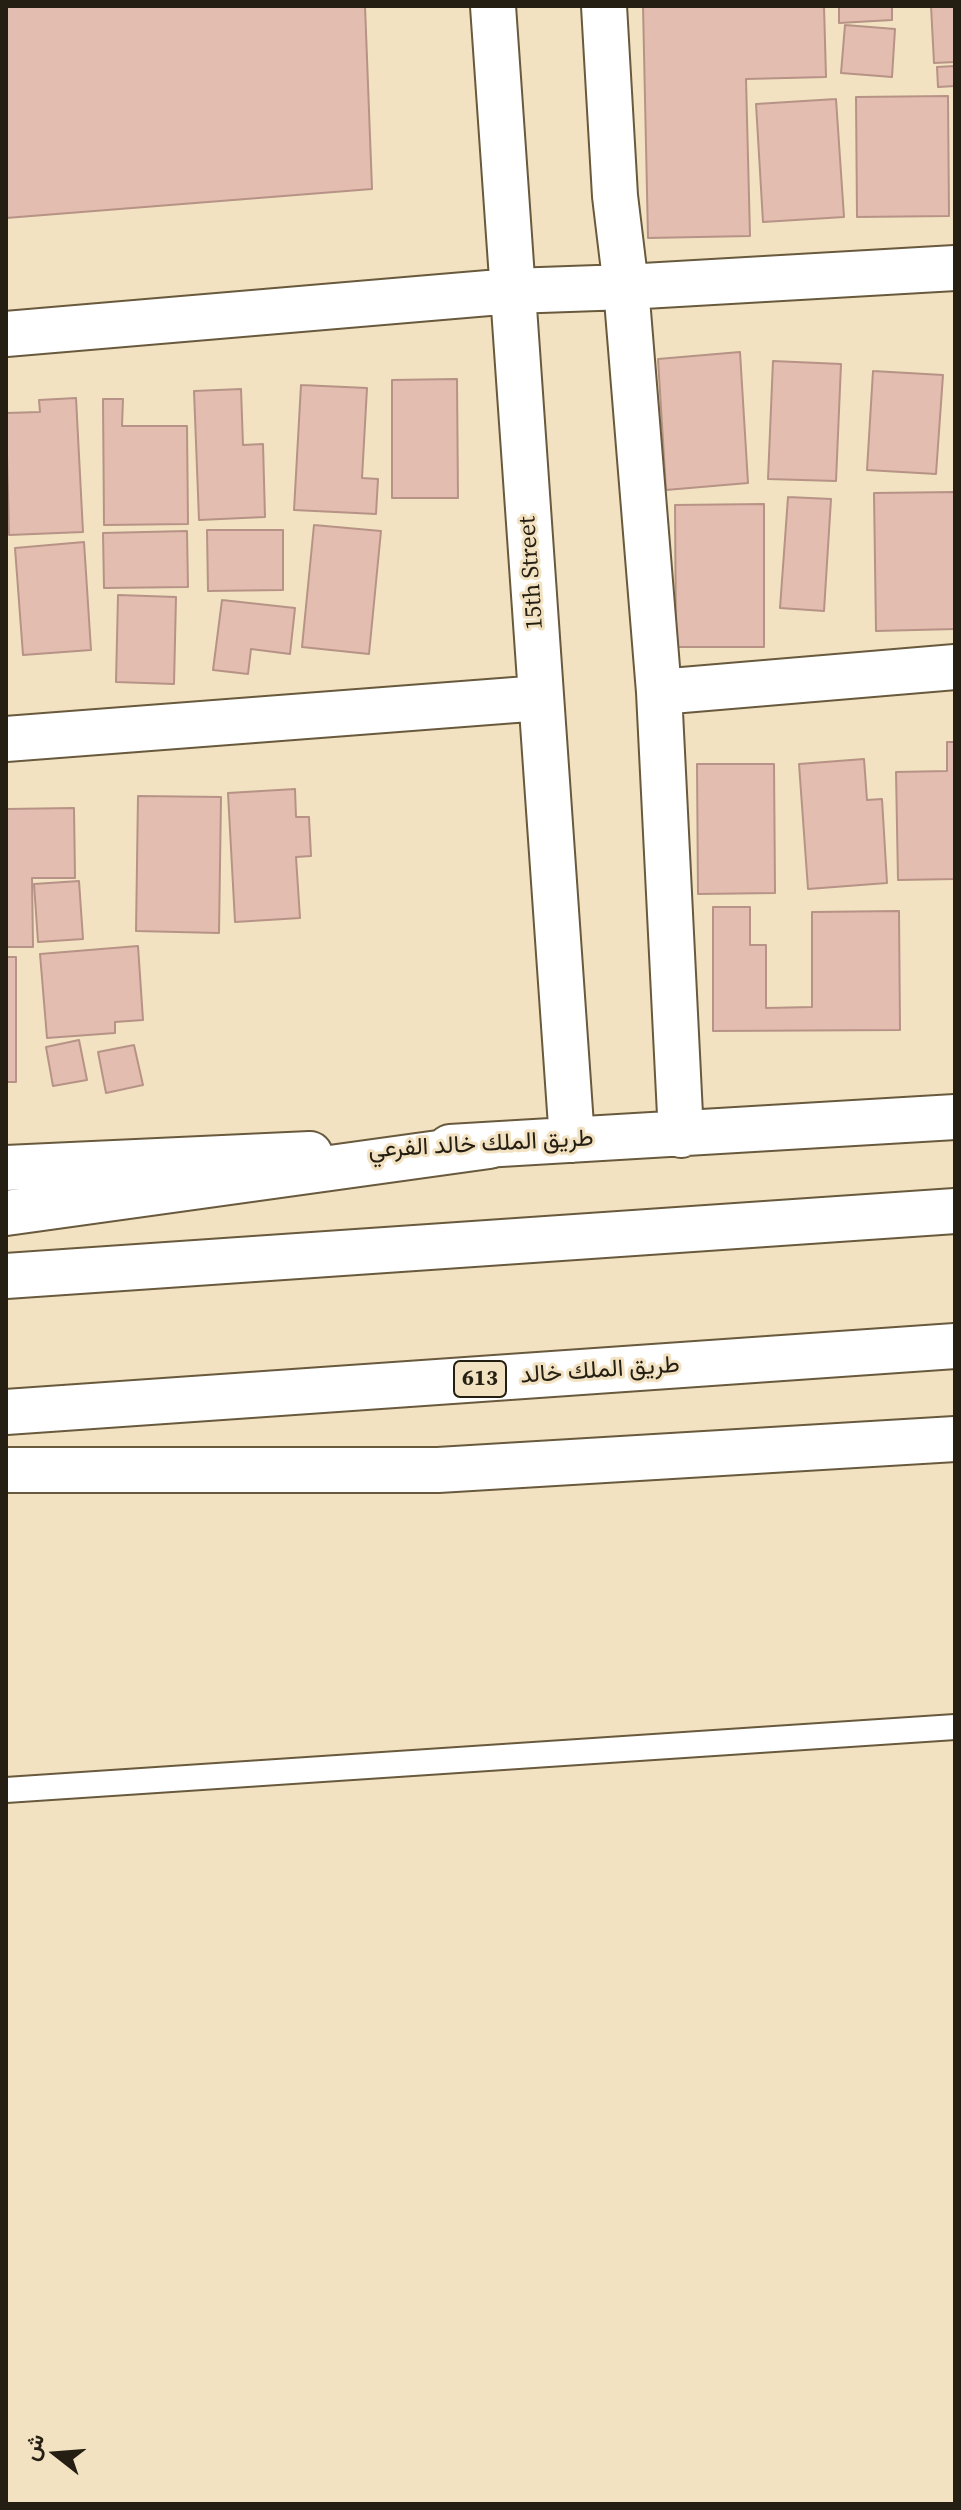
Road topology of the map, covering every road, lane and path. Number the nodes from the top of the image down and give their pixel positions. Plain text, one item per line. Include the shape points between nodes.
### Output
1 (493, 6) edge
2 (604, 6) edge
3 (955, 268) edge
4 (626, 287) junction
5 (512, 291) junction
6 (6, 334) edge
7 (955, 667) edge
8 (659, 692) junction
9 (541, 698) junction
10 (6, 739) edge
11 (955, 1117) edge
12 (681, 1135) junction
13 (572, 1140) junction
14 (489, 1146) junction
15 (6, 1168) edge
16 (955, 1211) edge
17 (6, 1213) edge
18 (6, 1276) edge
19 (955, 1346) edge
20 (6, 1412) edge
21 (955, 1439) edge
22 (6, 1470) edge
23 (955, 1727) edge
24 (6, 1790) edge

1 - 5 main road, 15th Street
2 - 4 main road
3 - 4 main road
4 - 5 main road
4 - 8 main road
5 - 6 main road
5 - 9 main road, 15th Street
7 - 8 main road
8 - 12 main road
9 - 10 main road
9 - 13 main road, 15th Street
11 - 12 main road, طريق الملك خالد الفرعي
12 - 13 main road, طريق الملك خالد الفرعي
13 - 14 main road, طريق الملك خالد الفرعي
14 - 15 main road, طريق الملك خالد الفرعي
14 - 17 main road
16 - 18 main road
19 - 20 main road, طريق الملك خالد / 613
21 - 22 main road via 438,1470
23 - 24 lane

